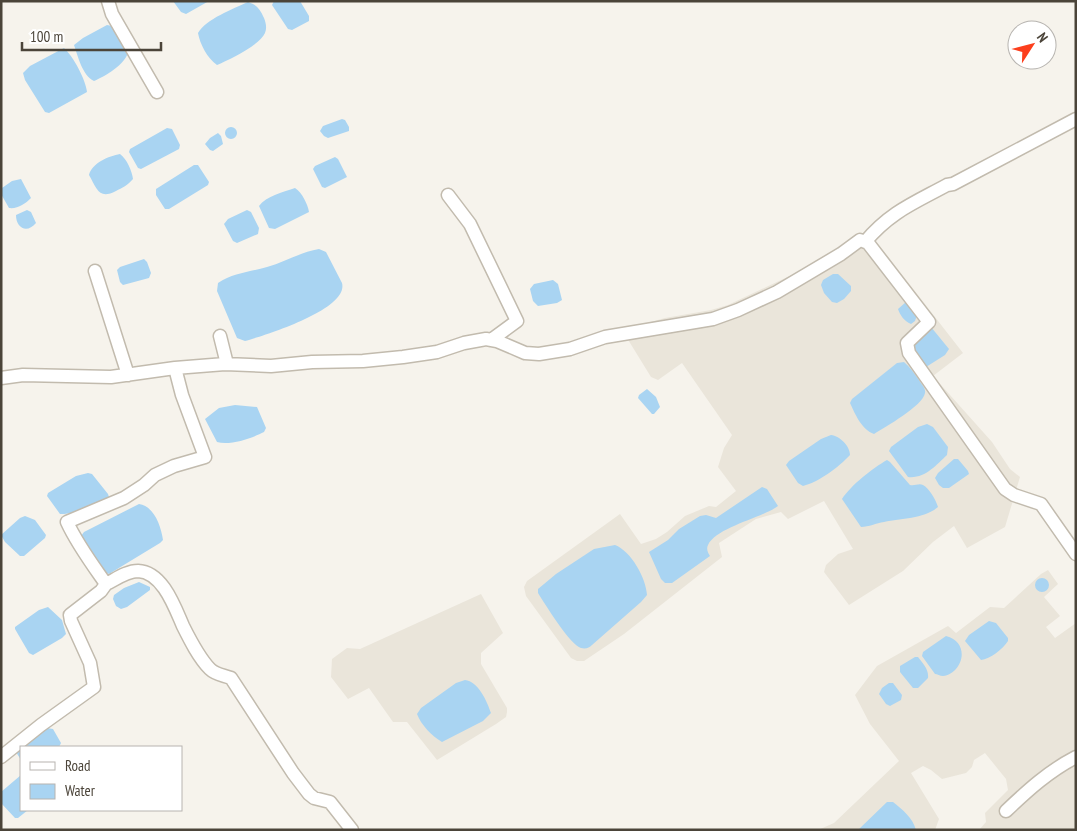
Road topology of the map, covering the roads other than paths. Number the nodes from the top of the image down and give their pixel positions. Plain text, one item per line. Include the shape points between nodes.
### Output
1 (108, 1) edge
2 (157, 92) dead end
3 (1076, 119) edge
4 (448, 195) dead end
5 (865, 242) junction
6 (95, 271) dead end
7 (220, 336) dead end
8 (491, 340) junction
9 (227, 364) junction
10 (175, 368) junction
11 (128, 375) junction
12 (1, 378) edge
13 (1076, 554) edge
14 (106, 584) junction
15 (1, 757) edge
16 (1076, 757) edge
17 (1006, 811) dead end
18 (352, 830) edge

1 - 2 street via 112,14
3 - 5 street via 912,202 886,220
4 - 8 street via 470,224 517,322
5 - 8 street via 860,240 777,292 713,319 605,337 570,349 539,354 525,353
5 - 13 street via 929,322 908,343 909,353 1005,489 1041,504
6 - 11 street
7 - 9 street
8 - 9 street via 403,358 363,362 271,366
9 - 10 street
10 - 11 street
10 - 14 street via 205,457 174,466 155,475 124,498 67,522 76,543
11 - 12 street
14 - 15 street via 70,615 90,664 94,686
14 - 18 street via 138,571 147,573 161,584 205,663 214,672 231,678 309,794 330,802
16 - 17 street via 1032,786

